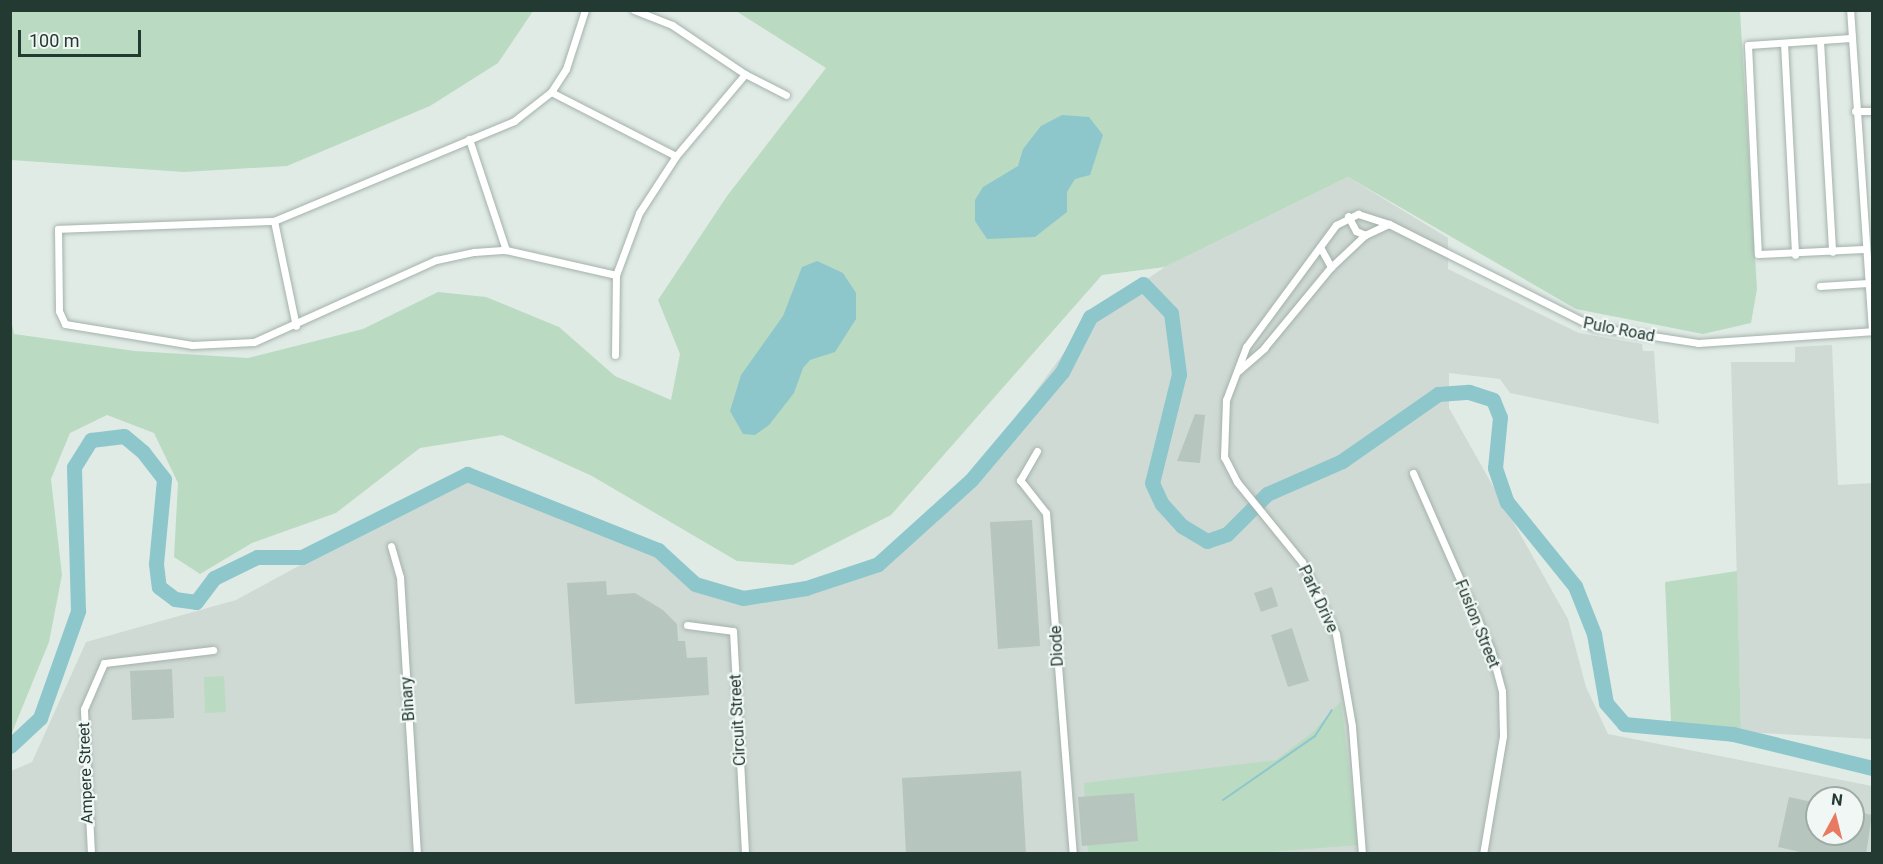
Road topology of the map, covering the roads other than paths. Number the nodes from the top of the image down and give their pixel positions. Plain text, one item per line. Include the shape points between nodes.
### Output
1 (585, 10) edge
2 (634, 10) edge
3 (1850, 10) edge
4 (1851, 38) junction
5 (1820, 41) junction
6 (1784, 43) junction
7 (745, 74) junction
8 (551, 92) junction
9 (786, 95) dead end
10 (1855, 111) junction
11 (1872, 111) edge
12 (469, 139) junction
13 (676, 156) junction
14 (1348, 216) junction
15 (274, 221) junction
16 (1389, 224) junction
17 (1365, 235) junction
18 (1320, 247) junction
19 (506, 249) junction
20 (1865, 249) junction
21 (1832, 252) junction
22 (1795, 255) junction
23 (1331, 267) junction
24 (616, 275) junction
25 (1868, 283) junction
26 (1820, 286) dead end
27 (296, 326) junction
28 (1872, 331) edge
29 (615, 355) dead end
30 (1238, 371) junction
31 (1037, 451) dead end
32 (1413, 473) dead end
33 (391, 546) dead end
34 (687, 625) dead end
35 (213, 650) dead end
36 (91, 854) edge
37 (417, 854) edge
38 (745, 854) edge
39 (1073, 854) edge
40 (1362, 854) edge
41 (1483, 854) edge

1 - 8 street via 566,69
2 - 7 street via 672,25
3 - 4 street
4 - 5 street
4 - 10 street
5 - 6 street
5 - 21 street
6 - 22 street
6 - 22 street via 1748,45 1758,255
7 - 9 street
7 - 13 street
8 - 12 street via 514,121
8 - 13 street
10 - 11 street
10 - 20 street
12 - 15 street
12 - 19 street
13 - 24 street via 639,213
14 - 16 street via 1370,216
14 - 17 street via 1356,231
14 - 18 street, Park Drive
15 - 27 street
15 - 27 street via 58,229 59,311 65,324 192,345 254,342
16 - 17 street, Park Drive
16 - 28 street, Pulo Road via 1594,327 1698,344
17 - 23 street, Park Drive
18 - 23 street
18 - 30 street, Park Drive via 1260,325
19 - 24 street
19 - 27 street via 436,260
20 - 21 street
20 - 25 street
21 - 22 street
23 - 30 street, Park Drive via 1264,348
24 - 29 street
25 - 26 street
25 - 28 street
30 - 40 street, Park Drive via 1226,400 1222,444 1226,466 1302,562 1336,634 1352,726
31 - 39 street, Diode via 1020,480 1046,513
32 - 41 street, Fusion Street via 1491,650 1502,691 1503,736
33 - 37 street, Binary via 400,577
34 - 38 street, Circuit Street via 733,631
35 - 36 street, Ampere Street via 104,663 84,709

